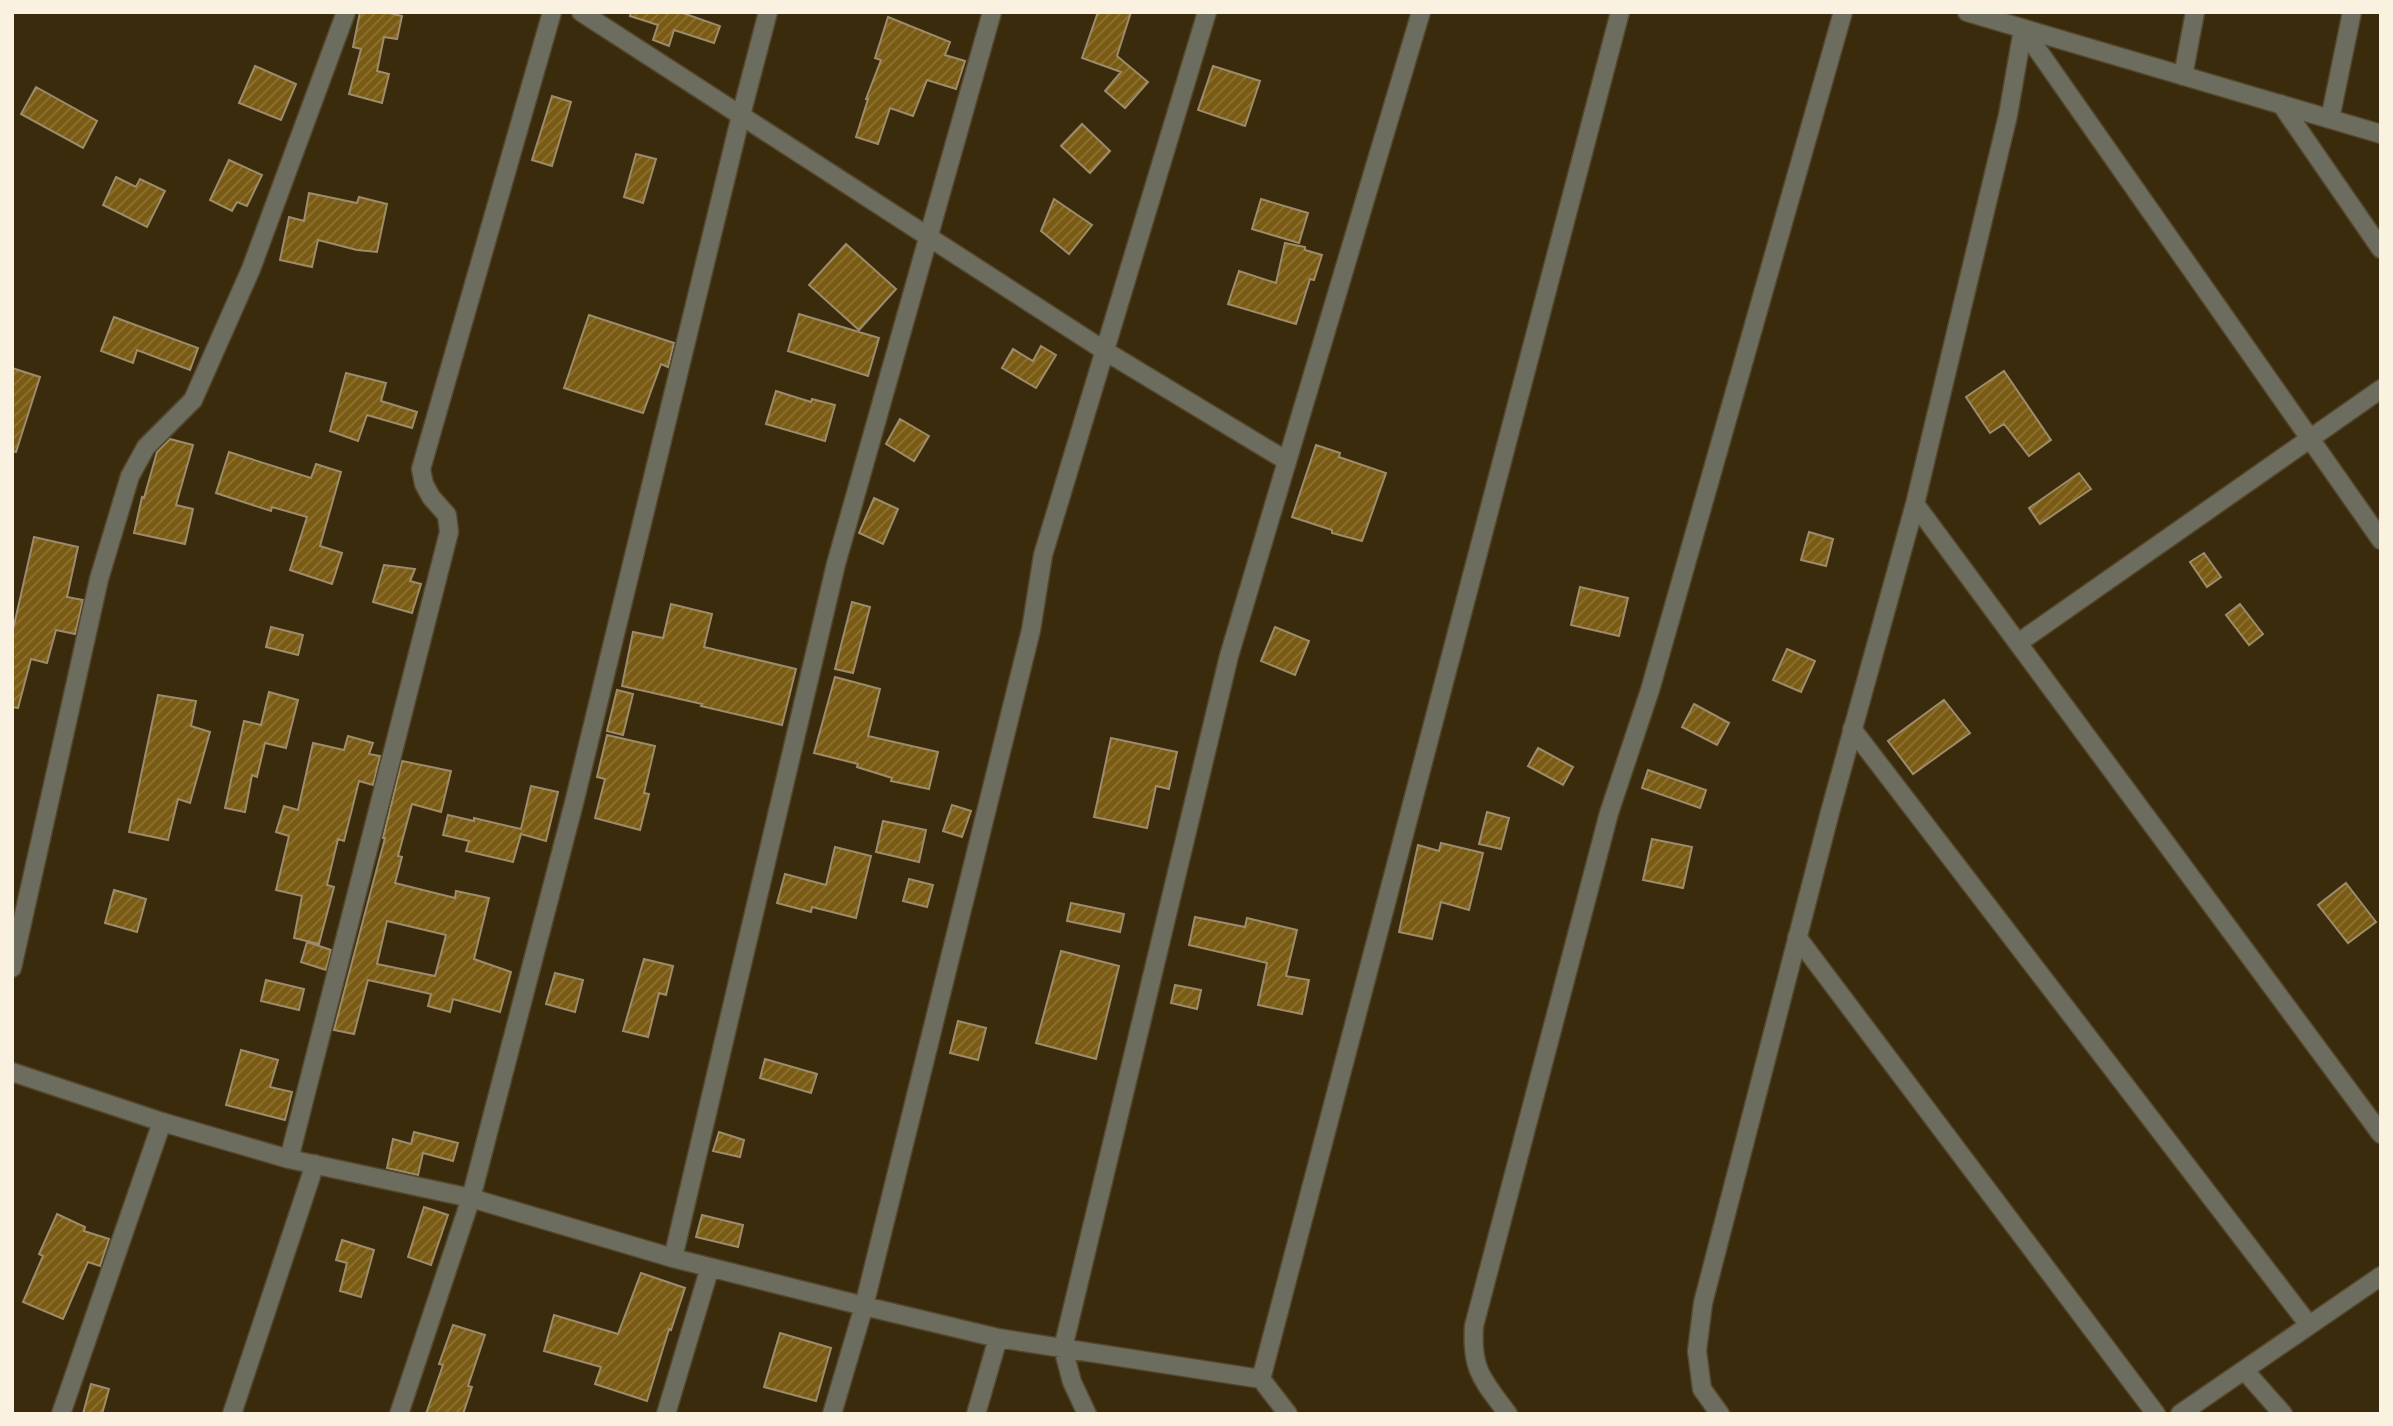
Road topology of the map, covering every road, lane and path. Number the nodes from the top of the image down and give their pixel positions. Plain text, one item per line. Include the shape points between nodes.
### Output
1 (346, 12) edge
2 (552, 12) edge
3 (580, 12) edge
4 (768, 12) edge
5 (992, 12) edge
6 (1207, 12) edge
7 (1421, 12) edge
8 (1620, 12) edge
9 (1843, 12) edge
10 (1966, 12) edge
11 (2195, 12) edge
12 (2351, 12) edge
13 (2005, 18) edge
14 (2023, 29) junction
15 (2183, 76) junction
16 (2281, 104) junction
17 (741, 115) junction
18 (2330, 119) junction
19 (2381, 134) edge
20 (930, 237) junction
21 (2381, 249) edge
22 (1105, 351) junction
23 (2381, 389) edge
24 (2309, 438) junction
25 (1287, 461) junction
26 (1915, 504) junction
27 (2381, 540) edge
28 (2018, 643) junction
29 (1852, 729) junction
30 (1797, 937) junction
31 (12, 968) edge
32 (16, 1073) edge
33 (12, 1092) edge
34 (162, 1122) junction
35 (2381, 1134) edge
36 (289, 1158) junction
37 (315, 1164) junction
38 (471, 1198) junction
39 (673, 1258) junction
40 (710, 1267) junction
41 (2381, 1276) edge
42 (864, 1306) junction
43 (2309, 1325) junction
44 (998, 1338) junction
45 (1063, 1348) junction
46 (2244, 1370) junction
47 (1261, 1379) junction
48 (61, 1414) edge
49 (232, 1414) edge
50 (399, 1414) edge
51 (666, 1414) edge
52 (832, 1414) edge
53 (976, 1414) edge
54 (1087, 1414) edge
55 (1288, 1414) edge
56 (1508, 1414) edge
57 (1720, 1414) edge
58 (2156, 1414) edge
59 (2180, 1414) edge
60 (2283, 1414) edge

1 - 31 street via 251,269 193,400 146,447 130,476 99,579
2 - 36 street via 421,469 427,491 447,515 449,532
3 - 17 street
4 - 17 street
5 - 20 street
6 - 22 street
7 - 25 street
8 - 47 street
9 - 56 street via 1650,690 1609,813 1474,1326 1472,1352 1480,1376
10 - 13 street
11 - 15 street
12 - 18 street
13 - 14 street
14 - 15 street
14 - 24 street
14 - 26 street via 2008,115
15 - 16 street
16 - 18 street
16 - 21 street
17 - 20 street
17 - 38 street via 574,803
18 - 19 street
20 - 22 street
20 - 39 street via 836,564
22 - 25 street
22 - 42 street via 1042,555 1031,629
23 - 24 street
24 - 27 street
24 - 28 street
25 - 45 street via 1229,656
26 - 28 street
26 - 29 street
28 - 35 street
29 - 30 street
29 - 43 street
30 - 57 street via 1703,1303 1697,1351 1702,1389
30 - 58 street
32 - 33 street
32 - 34 street
34 - 36 street
34 - 48 street
36 - 37 street
37 - 38 street
37 - 49 street
38 - 39 street
38 - 50 street
39 - 40 street
40 - 42 street
40 - 51 street
41 - 43 street
42 - 44 street
42 - 52 street
43 - 46 street
44 - 45 street
44 - 53 street
45 - 47 street
45 - 54 street
46 - 59 street
46 - 60 street
47 - 55 street

